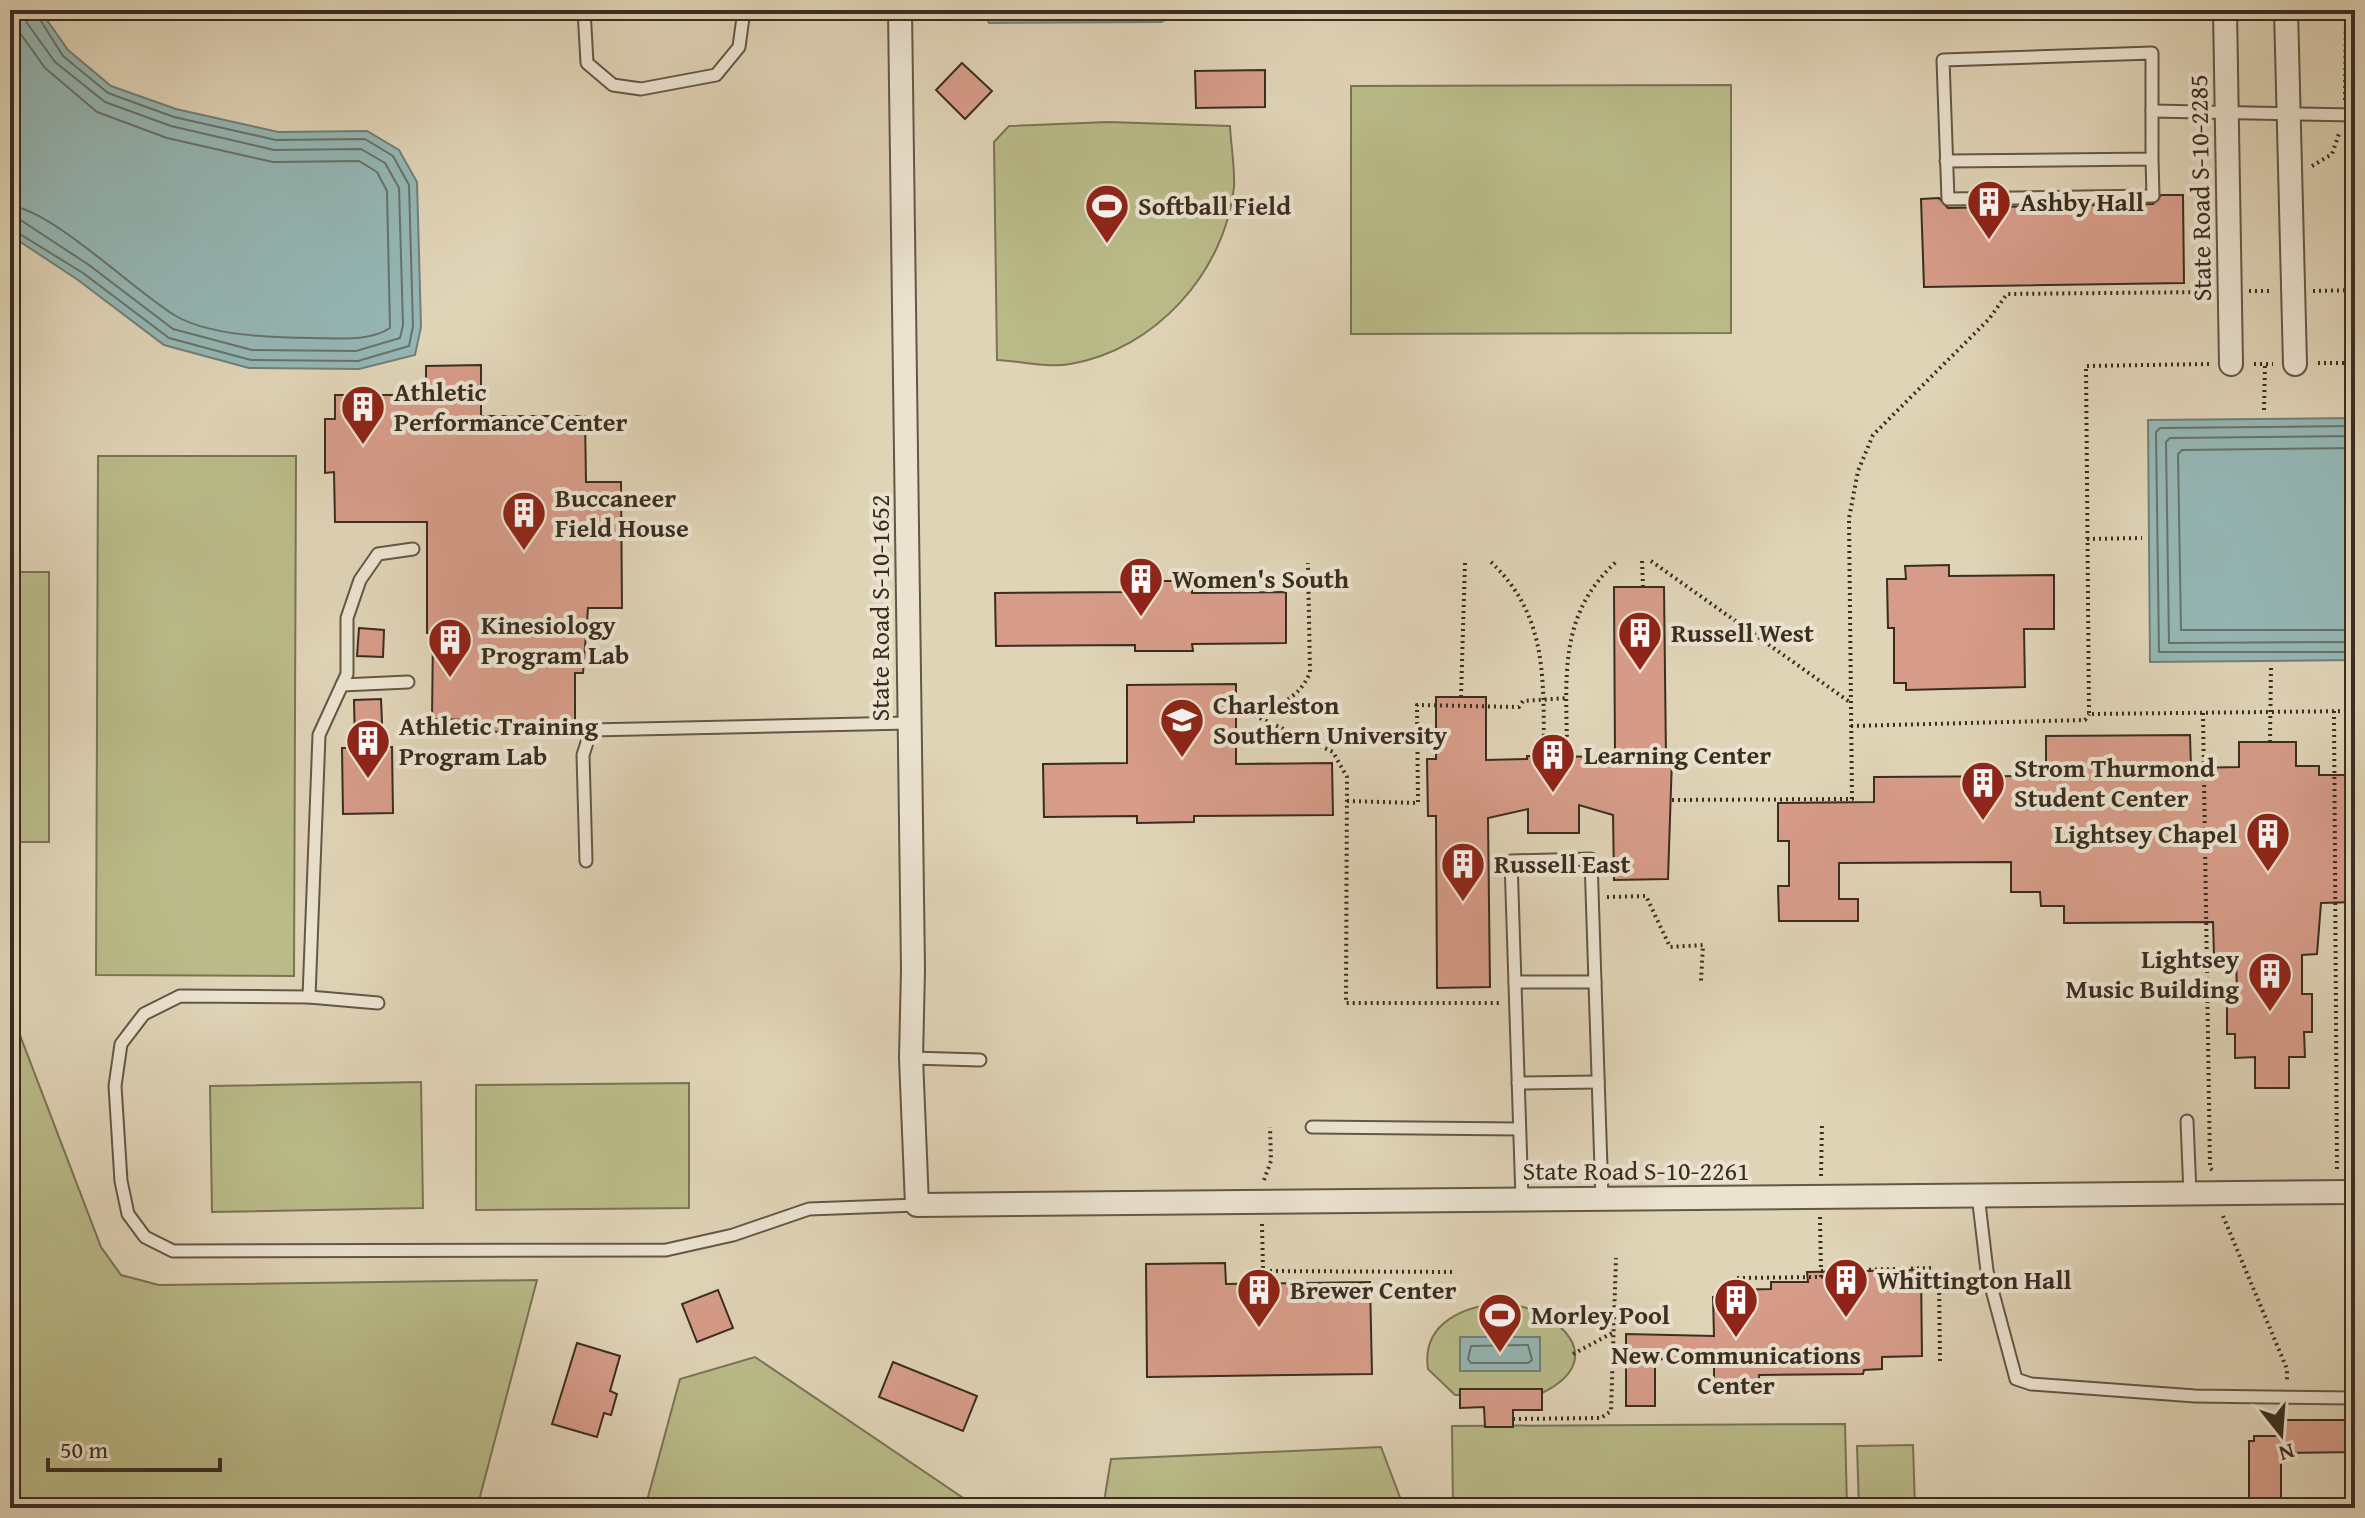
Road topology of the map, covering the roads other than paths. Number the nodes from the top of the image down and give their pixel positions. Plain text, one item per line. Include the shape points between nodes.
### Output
1 (584, 10) edge
2 (744, 10) edge
3 (900, 10) edge
4 (2225, 10) edge
5 (2286, 10) edge
6 (2152, 111) junction
7 (2227, 111) junction
8 (2289, 115) junction
9 (2355, 115) edge
10 (2152, 159) junction
11 (1946, 161) junction
12 (2231, 364) road end
13 (2295, 364) road end
14 (413, 549) dead end
15 (408, 682) dead end
16 (342, 685) junction
17 (908, 723) junction
18 (586, 861) dead end
19 (1515, 982) junction
20 (1595, 982) junction
21 (309, 997) junction
22 (378, 1003) dead end
23 (911, 1058) junction
24 (980, 1060) dead end
25 (1598, 1082) junction
26 (1518, 1083) junction
27 (2187, 1121) dead end
28 (1312, 1127) dead end
29 (1519, 1129) junction
30 (2346, 1192) edge
31 (2190, 1194) junction
32 (1978, 1195) junction
33 (1522, 1199) junction
34 (1602, 1199) junction
35 (917, 1205) junction
36 (2355, 1398) edge

1 - 2 lane via 587,63 613,85 641,89 716,75 739,47
3 - 17 street, State Road S-10-1652
4 - 7 street, State Road S-10-2285
5 - 8 street
6 - 7 lane
6 - 10 lane
6 - 11 lane via 2152,53 1943,60
7 - 8 lane
7 - 12 street, State Road S-10-2285
8 - 9 lane
8 - 13 street
10 - 11 lane
10 - 11 lane via 2153,196 1948,199
14 - 16 lane via 378,554 360,580 347,618 347,674
15 - 16 lane
16 - 21 lane via 319,735
17 - 18 lane via 591,730 583,755
17 - 23 street, State Road S-10-1652
19 - 20 lane
19 - 20 lane via 1511,861 1591,859
19 - 26 lane
20 - 25 lane
21 - 22 lane
21 - 35 lane via 180,996 144,1014 121,1044 115,1086 121,1181 128,1214 145,1237 173,1251 666,1250 733,1235 809,1209
23 - 24 lane
23 - 35 street, State Road S-10-1652
25 - 26 lane
25 - 34 lane
26 - 29 lane
27 - 31 lane
28 - 29 lane
29 - 33 lane
30 - 31 street, State Road S-10-2261
31 - 32 street, State Road S-10-2261
32 - 34 street, State Road S-10-2261
32 - 36 lane via 1987,1271 2016,1379 2195,1396
33 - 34 street, State Road S-10-2261
33 - 35 street, State Road S-10-2261

